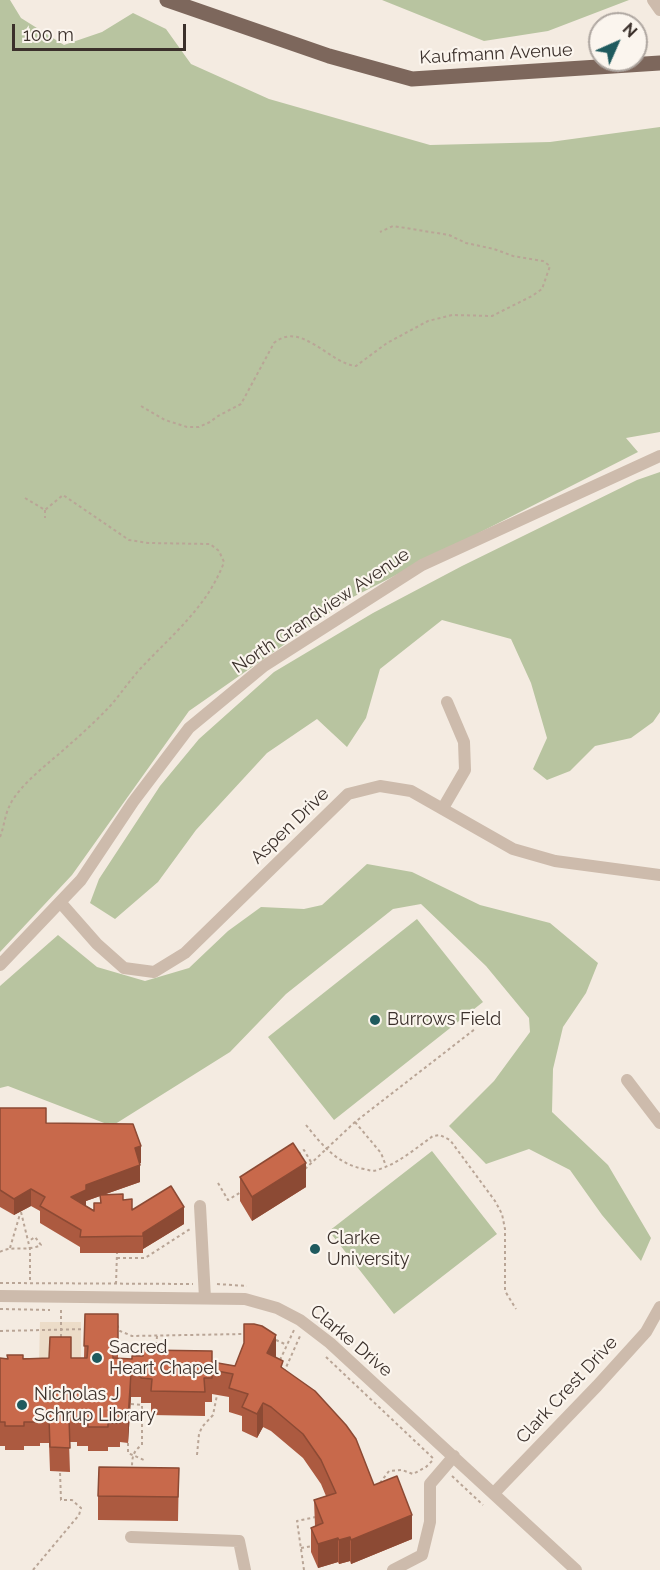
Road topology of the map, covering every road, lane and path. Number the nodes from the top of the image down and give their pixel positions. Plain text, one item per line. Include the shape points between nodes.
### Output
1 (167, 0) edge
2 (653, 0) edge
3 (660, 9) edge
4 (660, 63) edge
5 (380, 232) dead end
6 (141, 406) dead end
7 (660, 456) edge
8 (25, 498) dead end
9 (45, 510) junction
10 (45, 518) dead end
11 (447, 702) dead end
12 (442, 808) junction
13 (0, 837) edge
14 (660, 875) edge
15 (60, 902) junction
16 (0, 965) edge
17 (475, 1029) dead end
18 (627, 1080) dead end
19 (356, 1122) junction
20 (660, 1123) edge
21 (306, 1125) dead end
22 (325, 1149) junction
23 (294, 1156) edge
24 (311, 1162) junction
25 (387, 1167) junction
26 (299, 1175) edge
27 (218, 1183) dead end
28 (247, 1188) edge
29 (200, 1206) dead end
30 (201, 1222) junction
31 (29, 1241) junction
32 (10, 1248) junction
33 (30, 1248) junction
34 (0, 1252) edge
35 (0, 1283) edge
36 (30, 1283) junction
37 (116, 1284) junction
38 (204, 1284) junction
39 (253, 1288) dead end
40 (61, 1290) junction
41 (0, 1296) edge
42 (205, 1298) junction
43 (660, 1306) edge
44 (0, 1309) edge
45 (516, 1309) dead end
46 (51, 1310) dead end
47 (116, 1317) edge
48 (287, 1326) dead end
49 (109, 1328) edge
50 (118, 1328) junction
51 (61, 1329) junction
52 (90, 1329) edge
53 (294, 1330) junction
54 (0, 1331) edge
55 (246, 1334) edge
56 (301, 1335) junction
57 (157, 1336) junction
58 (271, 1338) edge
59 (306, 1339) dead end
60 (61, 1340) edge
61 (287, 1345) junction
62 (320, 1351) dead end
63 (156, 1355) edge
64 (279, 1362) edge
65 (284, 1373) edge
66 (217, 1395) dead end
67 (131, 1404) edge
68 (128, 1443) dead end
69 (133, 1455) junction
70 (196, 1455) dead end
71 (454, 1456) junction
72 (434, 1459) junction
73 (144, 1460) dead end
74 (132, 1468) edge
75 (444, 1468) junction
76 (60, 1472) dead end
77 (381, 1489) edge
78 (494, 1493) junction
79 (483, 1505) dead end
80 (325, 1515) edge
81 (131, 1537) dead end
82 (322, 1544) edge
83 (301, 1548) junction
84 (33, 1570) edge
85 (245, 1570) edge
86 (304, 1570) edge
87 (393, 1570) edge
88 (576, 1570) edge

1 - 4 main road, Kaufmann Avenue via 328,56 412,79
2 - 3 street
5 - 6 path via 393,226 449,235 550,266 542,289 522,302 492,316 452,315 428,321 387,343 356,366 347,365 316,344 281,337 241,404 200,427 177,425
7 - 15 street, North Grandview Avenue via 422,565 264,666 189,729 133,802 81,880
8 - 9 path
9 - 10 path
9 - 13 path via 63,495 129,540 210,544 224,562 198,609 105,710 17,795
11 - 12 street via 465,742 465,770
12 - 14 street, Aspen Drive via 513,849 555,861
12 - 15 street, Aspen Drive via 411,791 380,786 348,794 185,953 154,972 124,968
15 - 16 street, North Grandview Avenue
17 - 19 path
18 - 20 street
19 - 22 path
19 - 25 path via 381,1153
21 - 22 path
22 - 24 path
22 - 25 path via 355,1167 374,1171
23 - 24 path via 304,1150
24 - 26 path
25 - 45 path via 433,1136 450,1140 502,1214 505,1291
27 - 28 path via 228,1200
29 - 30 street
30 - 37 path via 145,1258 117,1255
30 - 38 street
31 - 32 path via 21,1212
31 - 33 path
31 - 33 path via 35,1237 41,1245
32 - 33 path
32 - 34 path
33 - 36 path
35 - 36 path
36 - 40 path
37 - 38 path
37 - 40 path
38 - 39 path
38 - 42 street
40 - 41 street, Clarke Drive
40 - 42 street, Clarke Drive
40 - 51 path
42 - 71 street, Clarke Drive via 245,1299 277,1308 300,1320
43 - 78 street, Clark Crest Drive via 646,1332
44 - 46 path
47 - 50 path
48 - 53 path
49 - 50 path
50 - 57 path via 132,1336
51 - 52 path
51 - 54 path
51 - 60 path
53 - 56 path
53 - 61 path
55 - 57 path
56 - 59 path
56 - 65 path
57 - 63 path
58 - 61 path
61 - 64 path
62 - 72 path
66 - 70 path via 213,1415 199,1434
67 - 69 path via 142,1406 142,1445
68 - 69 path via 128,1453
69 - 73 path
69 - 74 path
71 - 75 street
71 - 78 street, Clarke Drive
72 - 75 path
72 - 77 path via 413,1474 390,1471 380,1483
75 - 79 path
75 - 87 street via 430,1484 430,1522 422,1555
76 - 84 path via 61,1500 72,1500 81,1508
78 - 88 street, Clarke Drive
80 - 83 path via 297,1521
81 - 85 street via 239,1541
82 - 83 path
83 - 86 path

